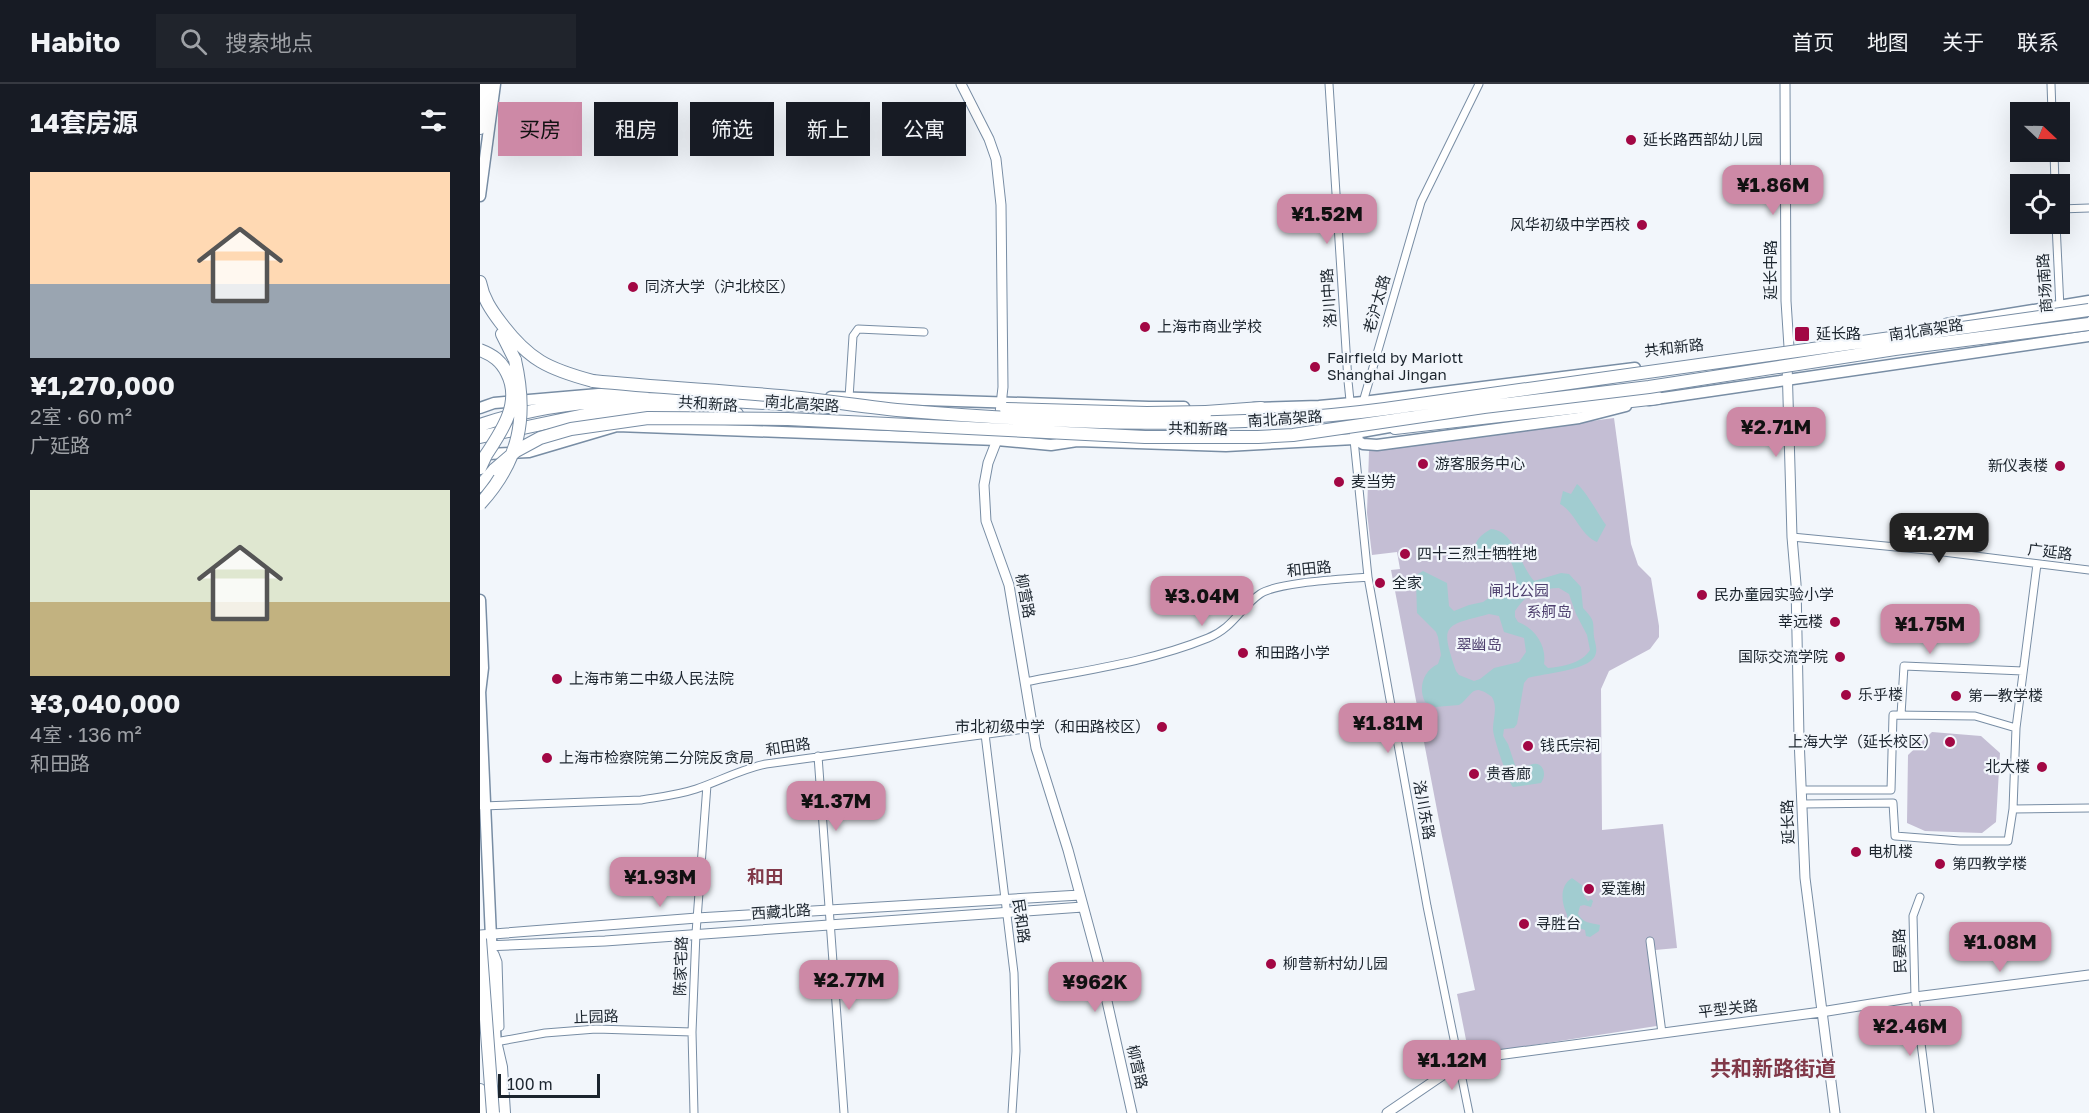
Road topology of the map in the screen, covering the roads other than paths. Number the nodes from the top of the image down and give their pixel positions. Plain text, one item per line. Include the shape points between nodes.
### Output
1 (486, 84) edge
2 (495, 84) edge
3 (961, 84) edge
4 (1329, 84) edge
5 (1479, 84) edge
6 (1785, 84) edge
7 (2051, 84) edge
8 (2052, 102) edge
9 (480, 128) edge
10 (481, 174) edge
11 (480, 196) edge
12 (2089, 208) edge
13 (2070, 209) edge
14 (2056, 234) edge
15 (480, 282) edge
16 (2089, 301) edge
17 (2059, 307) junction
18 (489, 308) junction
19 (2089, 310) edge
20 (2089, 324) edge
21 (924, 332) dead end
22 (2089, 336) edge
23 (2064, 340) junction
24 (1789, 347) junction
25 (480, 350) edge
26 (1787, 379) junction
27 (849, 398) junction
28 (1658, 398) junction
29 (788, 399) junction
30 (1364, 402) junction
31 (1350, 403) junction
32 (480, 408) edge
33 (1001, 408) junction
34 (1261, 408) junction
35 (908, 411) junction
36 (949, 413) junction
37 (700, 418) junction
38 (788, 419) junction
39 (592, 421) junction
40 (480, 425) edge
41 (617, 426) junction
42 (715, 428) junction
43 (1334, 430) junction
44 (480, 437) edge
45 (997, 437) junction
46 (1354, 439) junction
47 (483, 455) edge
48 (480, 468) edge
49 (480, 486) edge
50 (480, 504) edge
51 (1792, 537) junction
52 (2037, 564) junction
53 (2089, 570) edge
54 (1368, 576) junction
55 (480, 600) edge
56 (2023, 672) junction
57 (1025, 682) junction
58 (480, 692) edge
59 (1901, 715) junction
60 (1032, 728) junction
61 (2016, 728) junction
62 (985, 734) junction
63 (818, 756) junction
64 (707, 785) junction
65 (1802, 790) junction
66 (1891, 790) junction
67 (1893, 803) junction
68 (1802, 804) junction
69 (483, 806) edge
70 (2089, 808) edge
71 (2013, 809) junction
72 (1080, 895) junction
73 (1920, 897) dead end
74 (1005, 900) junction
75 (1083, 907) junction
76 (830, 910) junction
77 (1006, 913) junction
78 (697, 918) junction
79 (830, 924) junction
80 (696, 933) junction
81 (486, 939) edge
82 (1650, 941) dead end
83 (480, 947) edge
84 (2089, 975) edge
85 (1915, 997) junction
86 (1821, 1012) junction
87 (692, 1032) junction
88 (1662, 1032) junction
89 (498, 1041) junction
90 (1459, 1064) junction
91 (480, 1090) edge
92 (482, 1113) edge
93 (493, 1113) edge
94 (504, 1113) edge
95 (694, 1113) edge
96 (844, 1113) edge
97 (1012, 1113) edge
98 (1132, 1113) edge
99 (1387, 1113) edge
100 (1469, 1113) edge
101 (1835, 1113) edge
102 (1930, 1113) edge

1 - 9 highway
2 - 10 main road
3 - 33 main road, 柳营路 via 996,159 1002,205
4 - 31 street, 洛川中路
5 - 30 street, 老沪太路 via 1420,202
6 - 24 main road, 延长中路
7 - 8 street
10 - 11 main road
12 - 13 street
14 - 17 street, 商场南路
15 - 18 highway
16 - 17 main road, 共和新路
17 - 23 street, 商场南路
17 - 24 main road, 共和新路
18 - 35 highway, bridge via 517,344 539,361 593,381
18 - 50 highway, bridge via 515,360 521,387 521,420 502,474
19 - 36 highway, 南北高架路, bridge via 1298,419 1144,422
20 - 43 highway, 南北高架路, bridge
21 - 27 street via 858,329 853,336
22 - 23 main road, 共和新路
23 - 26 main road, 共和新路
24 - 26 main road, 延长路
24 - 30 main road, 共和新路
25 - 48 highway, bridge via 502,363 512,383 512,406
26 - 28 main road, 共和新路
26 - 51 main road, 延长路
27 - 29 main road, 共和新路
27 - 33 main road, 共和新路
28 - 43 highway, bridge via 1395,428
28 - 46 main road, 共和新路 via 1579,418 1489,431 1377,445
28 - 46 main road, 共和新路 via 1584,398 1360,432
29 - 32 main road, 共和新路 via 684,387 494,403
29 - 33 main road, 共和新路
30 - 31 main road, 共和新路
31 - 34 main road, 共和新路
31 - 46 street, 洛川东路
33 - 34 main road, 共和新路 via 1198,417 1228,416
33 - 45 main road, 柳营路
34 - 36 highway, bridge via 1147,413 1012,409
35 - 36 highway, 南北高架路, bridge
35 - 40 highway, 南北高架路, bridge via 643,399 594,401
37 - 39 main road, 共和新路 via 647,415
37 - 42 main road
37 - 45 main road, 共和新路
38 - 43 highway, 南北高架路, bridge via 1145,437 1258,437
38 - 44 highway, 南北高架路, bridge via 677,408 632,409
38 - 49 highway, bridge via 648,418 571,429 540,438 516,451
39 - 41 main road
39 - 47 main road, 共和新路
41 - 42 main road, 共和新路
41 - 47 main road, 共和新路 via 530,452
42 - 45 main road, 共和新路
45 - 46 main road, 共和新路 via 1226,446
45 - 57 main road, 柳营路 via 984,485 986,521 1009,585
46 - 54 street, 洛川东路
51 - 52 street, 广延路
51 - 65 main road, 延长路
52 - 53 street, 广延路
52 - 56 street
54 - 57 street, 和田路 via 1269,589 1232,623 1206,638 1150,658
54 - 90 street, 洛川东路
55 - 58 main road
56 - 59 street via 1904,666
56 - 61 street
57 - 60 main road, 柳营路
58 - 69 main road
59 - 61 street via 1975,716
59 - 66 street via 1893,715
60 - 62 street, 和田路
60 - 72 main road, 柳营路
61 - 71 street
62 - 63 street, 和田路
62 - 74 street, 民和路
63 - 64 street, 和田路 via 758,765
63 - 76 street
64 - 69 street, 和田路 via 641,800
64 - 78 street, 陈家宅路
65 - 66 street
65 - 68 main road, 延长路
66 - 67 street
67 - 68 street
67 - 71 street via 1895,836 1960,841 2008,841
68 - 86 main road, 延长路 via 1805,878
69 - 81 main road
70 - 71 street
72 - 74 main road, 西藏北路
72 - 75 main road, 柳营路
73 - 85 street, 民晏路 via 1913,916
74 - 76 main road, 西藏北路
74 - 77 street, 民和路
75 - 77 main road, 西藏北路
75 - 98 main road, 柳营路
76 - 78 main road, 西藏北路
76 - 79 street
77 - 79 main road, 西藏北路
77 - 97 street, 民和路 via 1016,1014
78 - 80 street, 陈家宅路
78 - 81 main road, 西藏北路
79 - 80 main road, 西藏北路
79 - 96 street
80 - 81 main road, 西藏北路 via 605,940
80 - 87 street, 陈家宅路
81 - 83 main road, 西藏北路
81 - 89 main road
81 - 93 highway, bridge
82 - 88 street
84 - 85 main road, 平型关路
85 - 86 main road, 平型关路
85 - 102 street, 民晏路
86 - 88 main road, 平型关路
86 - 101 main road, 延长路
87 - 89 street, 止园路 via 596,1029
87 - 95 street, 陈家宅路
88 - 90 main road, 平型关路
89 - 94 main road
89 - 94 highway
90 - 99 main road, 平型关路
90 - 100 street, 洛川东路
91 - 92 highway

